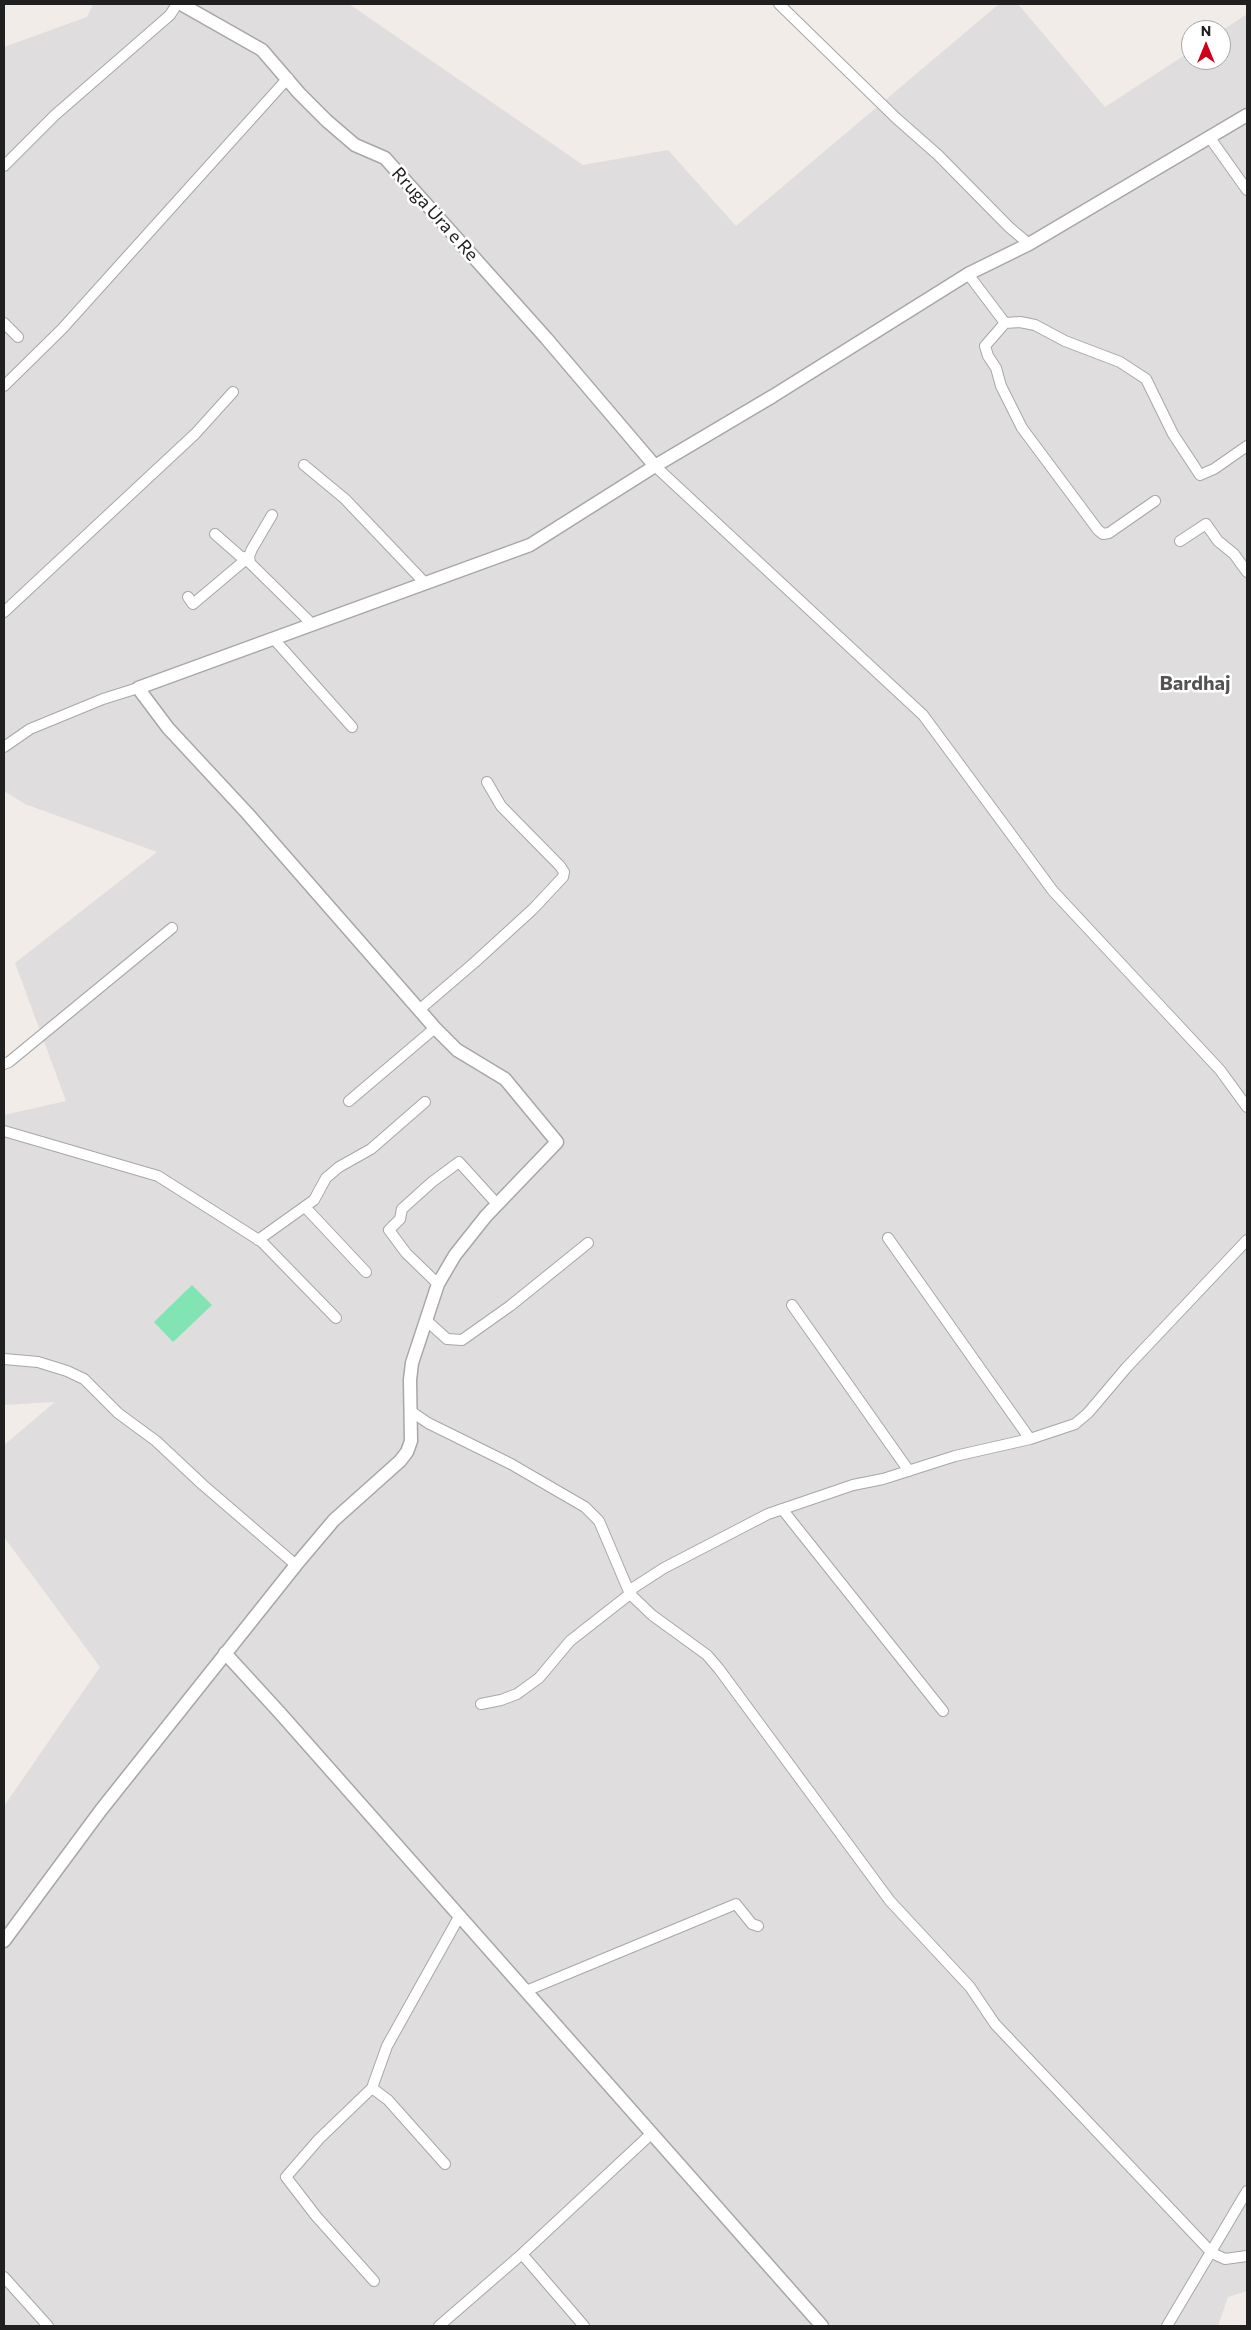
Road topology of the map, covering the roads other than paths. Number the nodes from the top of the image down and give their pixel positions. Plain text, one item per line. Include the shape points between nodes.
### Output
1 (183, 4) edge
2 (779, 4) edge
3 (288, 78) junction
4 (1247, 115) edge
5 (1210, 138) junction
6 (4, 166) edge
7 (1247, 190) edge
8 (1029, 244) junction
9 (968, 274) junction
10 (4, 323) edge
11 (1005, 323) junction
12 (18, 337) dead end
13 (4, 386) edge
14 (233, 392) dead end
15 (1247, 446) edge
16 (304, 465) dead end
17 (655, 466) junction
18 (1155, 501) dead end
19 (272, 515) dead end
20 (215, 534) dead end
21 (1180, 541) dead end
22 (249, 560) junction
23 (1247, 572) edge
24 (424, 582) junction
25 (188, 597) dead end
26 (4, 612) edge
27 (312, 624) junction
28 (273, 638) junction
29 (138, 688) junction
30 (352, 727) dead end
31 (4, 748) edge
32 (487, 782) dead end
33 (172, 928) dead end
34 (418, 1010) junction
35 (435, 1028) junction
36 (4, 1064) edge
37 (350, 1101) dead end
38 (425, 1102) dead end
39 (1247, 1107) edge
40 (4, 1131) edge
41 (497, 1204) junction
42 (305, 1208) junction
43 (888, 1238) dead end
44 (258, 1240) junction
45 (1247, 1240) edge
46 (588, 1243) dead end
47 (366, 1272) dead end
48 (438, 1284) junction
49 (792, 1305) dead end
50 (336, 1318) dead end
51 (428, 1321) junction
52 (4, 1359) edge
53 (412, 1412) junction
54 (1030, 1440) junction
55 (909, 1471) junction
56 (782, 1509) junction
57 (296, 1565) junction
58 (630, 1594) junction
59 (224, 1653) junction
60 (481, 1704) dead end
61 (942, 1711) dead end
62 (459, 1917) junction
63 (758, 1926) dead end
64 (4, 1941) edge
65 (526, 1991) junction
66 (372, 2088) junction
67 (651, 2134) junction
68 (445, 2164) dead end
69 (1247, 2191) edge
70 (1212, 2253) junction
71 (522, 2254) junction
72 (1247, 2256) edge
73 (4, 2277) edge
74 (374, 2281) dead end
75 (48, 2326) edge
76 (439, 2326) edge
77 (584, 2326) edge
78 (822, 2326) edge
79 (1167, 2326) edge

1 - 3 street, Rruga Ura e Re via 262,50
1 - 6 street via 55,115
2 - 8 street
3 - 13 street via 62,329
3 - 17 street, Rruga Ura e Re via 313,107 355,145 385,158
4 - 5 street
5 - 7 street
5 - 8 street
8 - 9 street
9 - 11 street
9 - 17 street via 774,396
10 - 12 street
11 - 15 street via 1035,326 1120,362 1146,378 1172,434 1200,475
11 - 18 street via 986,346 1001,386 1022,428 1098,530 1103,534 1109,532
14 - 26 street via 194,434
16 - 24 street via 345,499
17 - 24 street via 530,544
17 - 39 street via 923,714 1053,891 1220,1070
19 - 22 street
20 - 22 street
21 - 23 street via 1206,524
22 - 25 street via 194,604
22 - 27 street
24 - 27 street
27 - 28 street
28 - 29 street
28 - 30 street
29 - 31 street via 30,729
29 - 34 street via 168,728 247,813
32 - 34 street via 501,806 560,866 563,877 533,909
33 - 36 street
34 - 35 street
35 - 37 street
35 - 41 street via 457,1050 505,1079 557,1140 552,1149
38 - 42 street via 370,1149 326,1178 314,1200
40 - 44 street via 158,1176
41 - 48 street via 456,1255
41 - 48 street via 459,1162 402,1209 400,1219 389,1230 406,1253
42 - 44 street
42 - 47 street
43 - 54 street
44 - 50 street
45 - 54 street via 1075,1424
46 - 51 street via 462,1340 447,1339
48 - 51 street
49 - 55 street
51 - 53 street via 412,1363
52 - 57 street via 38,1362 84,1379 118,1413 156,1441
53 - 57 street via 411,1441 400,1461 334,1520
53 - 58 street via 585,1507 599,1521
54 - 55 street via 963,1454
55 - 56 street via 853,1485
56 - 58 street via 664,1568 633,1588
56 - 61 street
57 - 59 street
58 - 60 street via 570,1642 539,1678 517,1694
58 - 70 street via 719,1669 890,1901 970,1987 996,2024
59 - 62 street
59 - 64 street
62 - 65 street
62 - 66 street via 387,2046
63 - 65 street via 752,1924 736,1904
65 - 67 street
66 - 68 street via 388,2100
66 - 74 street via 319,2139 286,2177
67 - 71 street
67 - 78 street
69 - 70 street
70 - 72 street via 1225,2258
70 - 79 street
71 - 76 street
71 - 77 street
73 - 75 street

